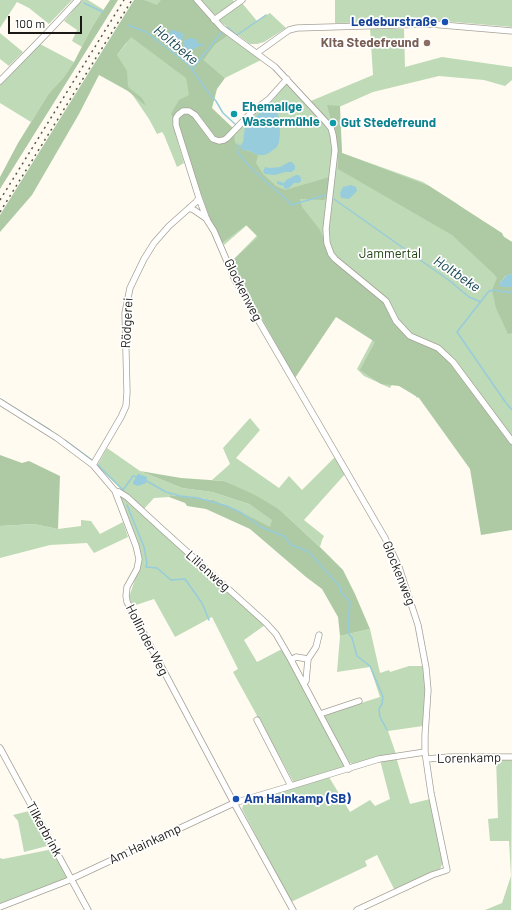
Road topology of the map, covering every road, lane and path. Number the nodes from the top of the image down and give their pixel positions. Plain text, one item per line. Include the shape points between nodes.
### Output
1 (78, 0) edge
2 (196, 0) edge
3 (242, 0) edge
4 (214, 20) junction
5 (512, 31) edge
6 (257, 53) junction
7 (287, 79) junction
8 (0, 80) edge
9 (198, 198) junction
10 (189, 208) junction
11 (207, 220) junction
12 (0, 402) edge
13 (512, 441) edge
14 (93, 466) junction
15 (115, 491) junction
16 (319, 636) dead end
17 (308, 659) junction
18 (291, 660) junction
19 (304, 684) junction
20 (358, 701) dead end
21 (320, 714) junction
22 (257, 720) dead end
23 (0, 748) edge
24 (425, 752) junction
25 (512, 757) edge
26 (427, 759) junction
27 (349, 768) junction
28 (291, 786) junction
29 (234, 803) junction
30 (71, 879) junction
31 (0, 906) edge
32 (88, 910) edge
33 (293, 910) edge
34 (357, 910) edge

1 - 8 street
2 - 4 street
3 - 4 street
4 - 6 street
5 - 6 street via 430,24 297,28 289,30
6 - 7 street
7 - 9 street, Glockenweg via 224,140 213,139 192,112 183,111 178,115 176,125
7 - 13 street via 331,128 333,135 335,150 326,229 331,254 386,301 396,321 410,336 438,348 453,362
9 - 10 street, Rödgerei
9 - 11 street, Glockenweg
10 - 11 street, Glockenweg
10 - 14 street, Rödgerei via 154,243 130,288 125,318 128,392 126,406
11 - 24 street, Glockenweg via 240,291 367,505 398,567 414,610 426,668 428,690
12 - 14 street, Hollinder Weg via 57,438
14 - 15 street, Hollinder Weg
15 - 18 street, Lilienweg via 127,497 266,623 280,640
15 - 29 street, Hollinder Weg via 138,553 137,569 126,591 127,602
16 - 17 street via 316,647
17 - 18 street via 296,657
17 - 19 street
18 - 19 street, Lilienweg
19 - 21 street, Lilienweg
20 - 21 street
21 - 27 street, Lilienweg
22 - 28 street
23 - 30 street, Tilkerbrink
24 - 26 street, Glockenweg
24 - 27 street, Am Hainkamp via 380,759
25 - 26 street, Lorenkamp
26 - 34 street, Glockenweg via 431,793 447,870
27 - 28 street, Am Hainkamp
28 - 29 street, Am Hainkamp
29 - 30 street, Am Hainkamp
29 - 33 street, Hollinder Weg
30 - 31 street, Am Hainkamp
30 - 32 street, Tilkerbrink

